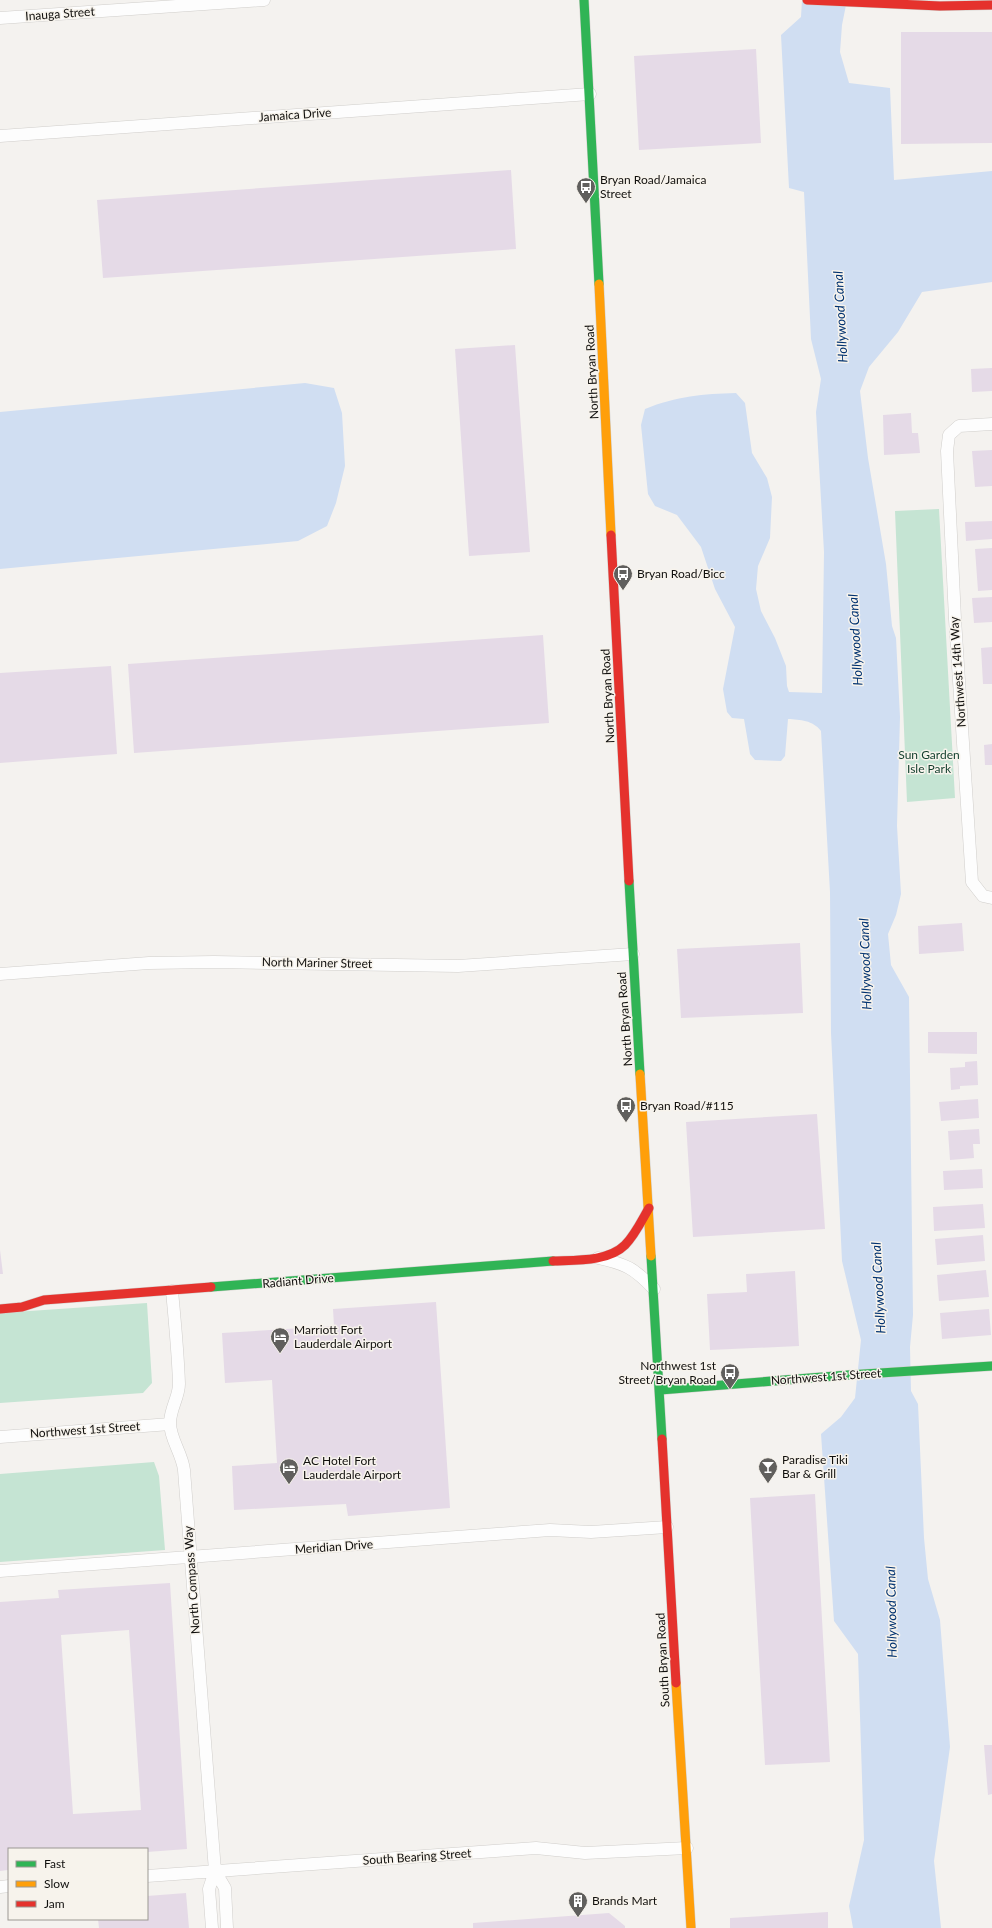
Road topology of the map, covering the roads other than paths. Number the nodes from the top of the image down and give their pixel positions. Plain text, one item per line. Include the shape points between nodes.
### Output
1 (264, 0) edge
2 (584, 0) edge
3 (806, 0) edge
4 (992, 5) edge
5 (0, 18) edge
6 (590, 94) junction
7 (0, 136) edge
8 (992, 424) edge
9 (992, 898) edge
10 (633, 954) junction
11 (0, 974) edge
12 (649, 1208) junction
13 (598, 1258) junction
14 (654, 1289) junction
15 (172, 1291) junction
16 (0, 1309) edge
17 (992, 1366) edge
18 (660, 1390) junction
19 (170, 1424) junction
20 (0, 1437) edge
21 (668, 1527) junction
22 (190, 1558) junction
23 (0, 1571) edge
24 (687, 1848) junction
25 (215, 1871) junction
26 (148, 1876) edge
27 (212, 1928) edge
28 (227, 1928) edge
29 (691, 1928) edge

1 - 5 street, Inauga Street
2 - 6 street, North Bryan Road
3 - 4 street via 940,6
6 - 7 street, Jamaica Drive
6 - 10 street, North Bryan Road
8 - 9 street, Northwest 14th Way via 959,426 949,435 946,451 972,882 983,896
10 - 11 street, North Mariner Street via 458,966 149,963
10 - 12 street, North Bryan Road
12 - 13 street, Radiant Drive via 625,1245
12 - 14 street, North Bryan Road
13 - 14 street, Radiant Drive via 626,1265
13 - 15 street, Radiant Drive
14 - 18 street, North Bryan Road
15 - 16 street, Radiant Drive via 44,1300 22,1308
15 - 19 street, North Compass Way via 179,1386 170,1415
17 - 18 street, Northwest 1st Street
18 - 21 street, South Bryan Road
19 - 20 street, Northwest 1st Street
19 - 22 street, North Compass Way via 183,1459
21 - 22 street, Meridian Drive via 591,1532 550,1530
21 - 24 street, South Bryan Road
22 - 23 street, Meridian Drive
22 - 25 street, North Compass Way
24 - 25 street, South Bearing Street via 585,1853 536,1848
24 - 29 street, South Bryan Road
25 - 26 street, South Bearing Street
25 - 27 street via 209,1889
25 - 28 street via 224,1888

